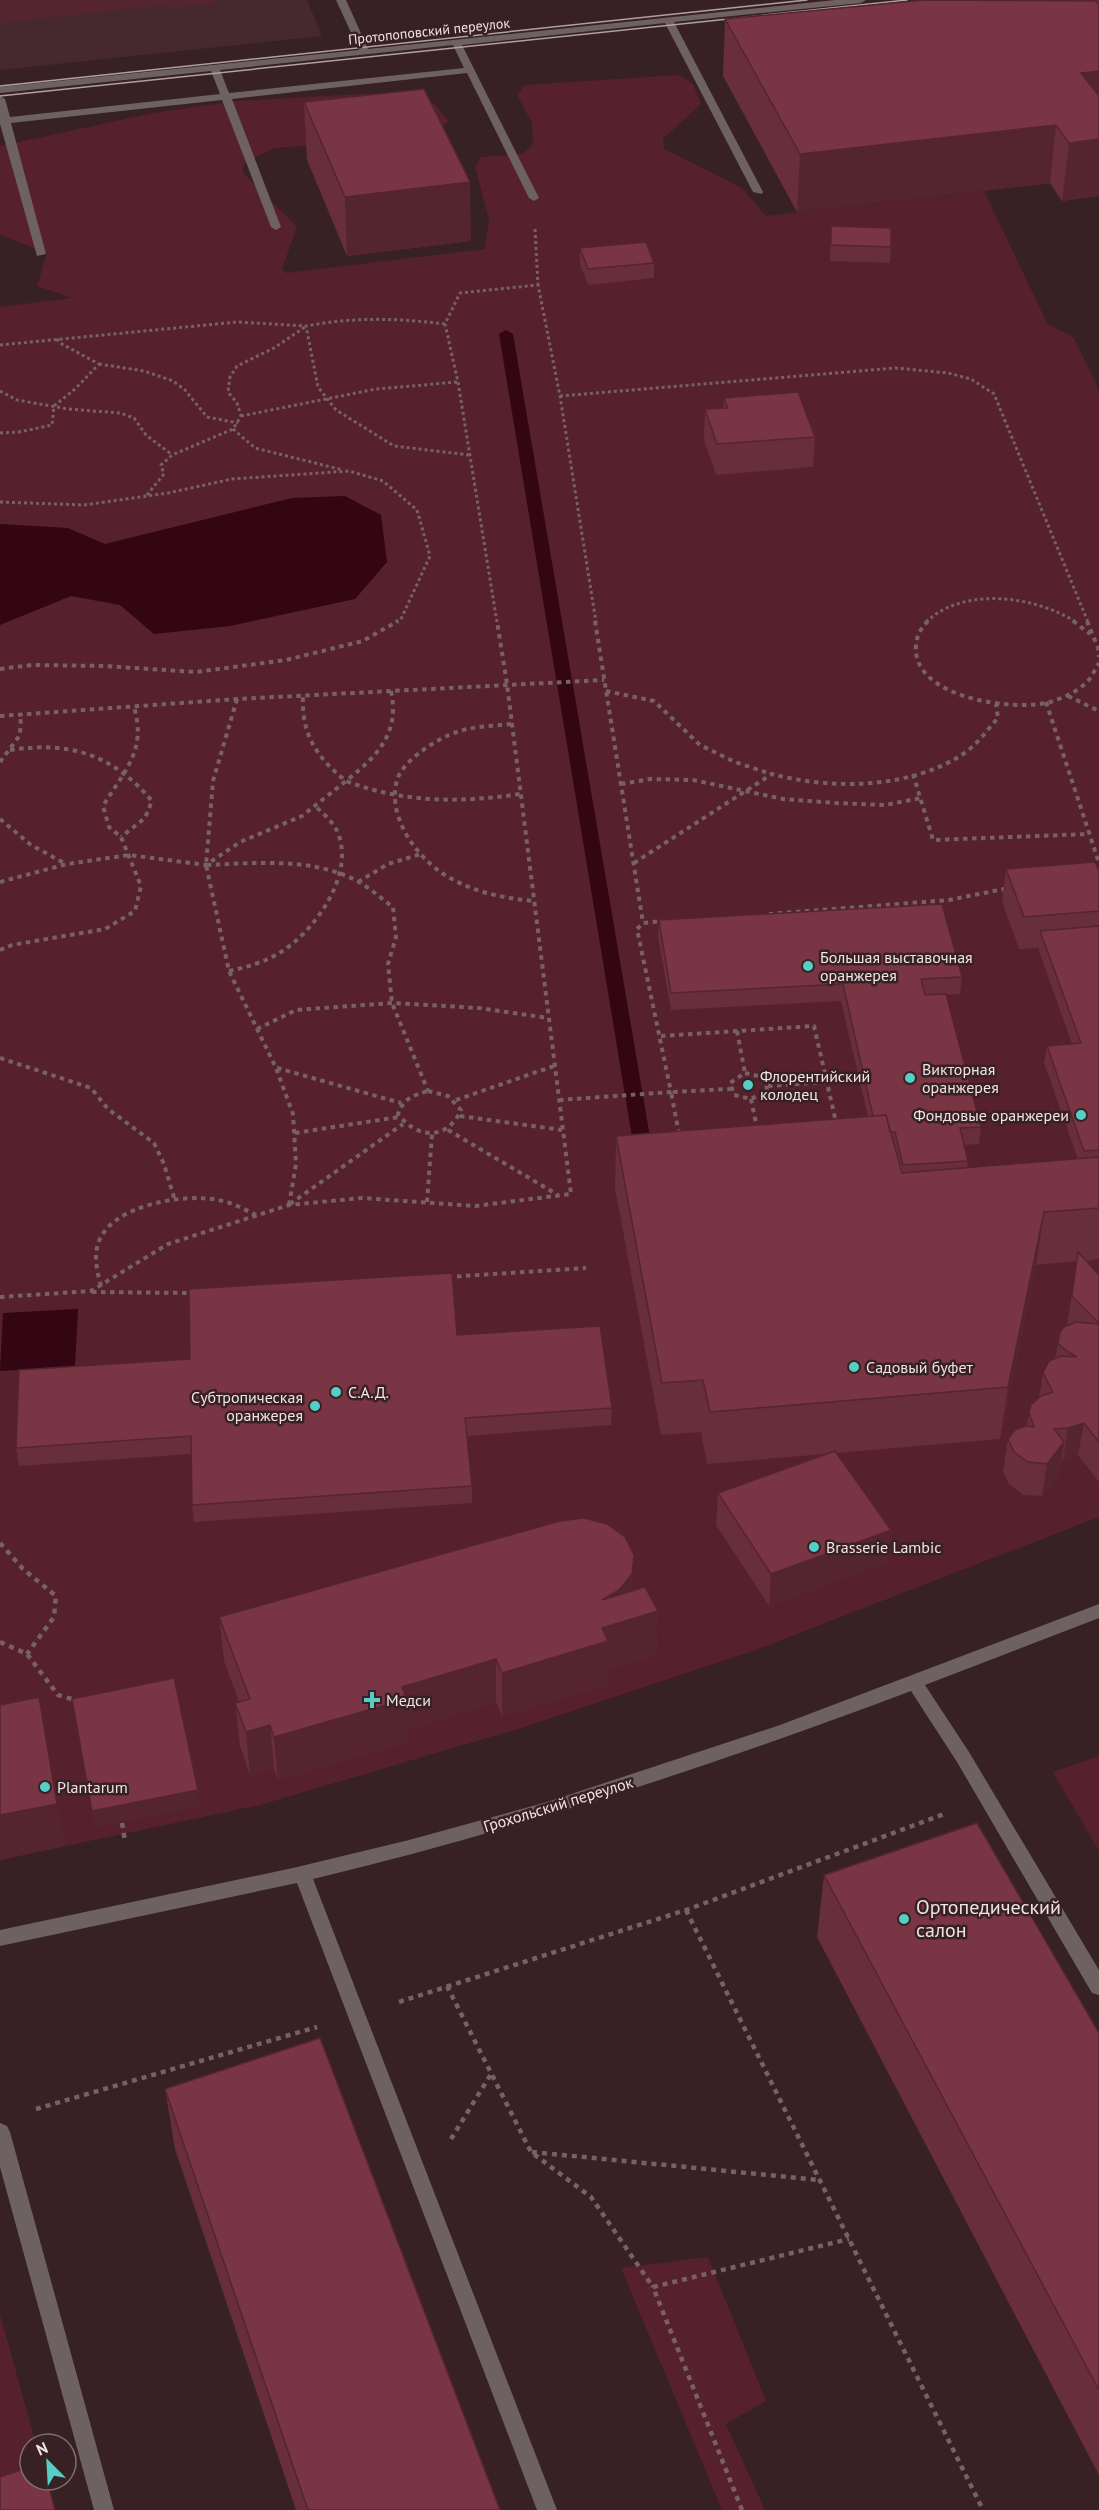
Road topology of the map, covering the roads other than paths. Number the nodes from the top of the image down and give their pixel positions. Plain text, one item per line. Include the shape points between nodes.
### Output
1 (341, 0) edge
2 (861, 0) edge
3 (668, 20) junction
4 (456, 42) junction
5 (365, 52) junction
6 (215, 68) junction
7 (469, 70) junction
8 (0, 90) edge
9 (226, 96) junction
10 (0, 99) edge
11 (2, 121) edge
12 (758, 192) dead end
13 (534, 198) road end
14 (276, 227) dead end
15 (41, 254) dead end
16 (1099, 1611) edge
17 (915, 1683) junction
18 (303, 1875) junction
19 (0, 1938) edge
20 (1099, 1987) edge
21 (0, 2132) edge
22 (104, 2510) edge
23 (547, 2510) edge

1 - 5 street
2 - 3 street, Протопоповский переулок
3 - 4 street, Протопоповский переулок
3 - 12 street
4 - 5 street, Протопоповский переулок
4 - 7 street
5 - 6 street, Протопоповский переулок
6 - 8 street, Протопоповский переулок
6 - 9 street
7 - 9 street
7 - 13 street
9 - 11 street
9 - 14 street
10 - 11 street
11 - 15 street
16 - 17 street, Грохольский переулок
17 - 18 street, Грохольский переулок via 694,1762 469,1832
17 - 20 street
18 - 19 street, Грохольский переулок
18 - 23 street
21 - 22 street

